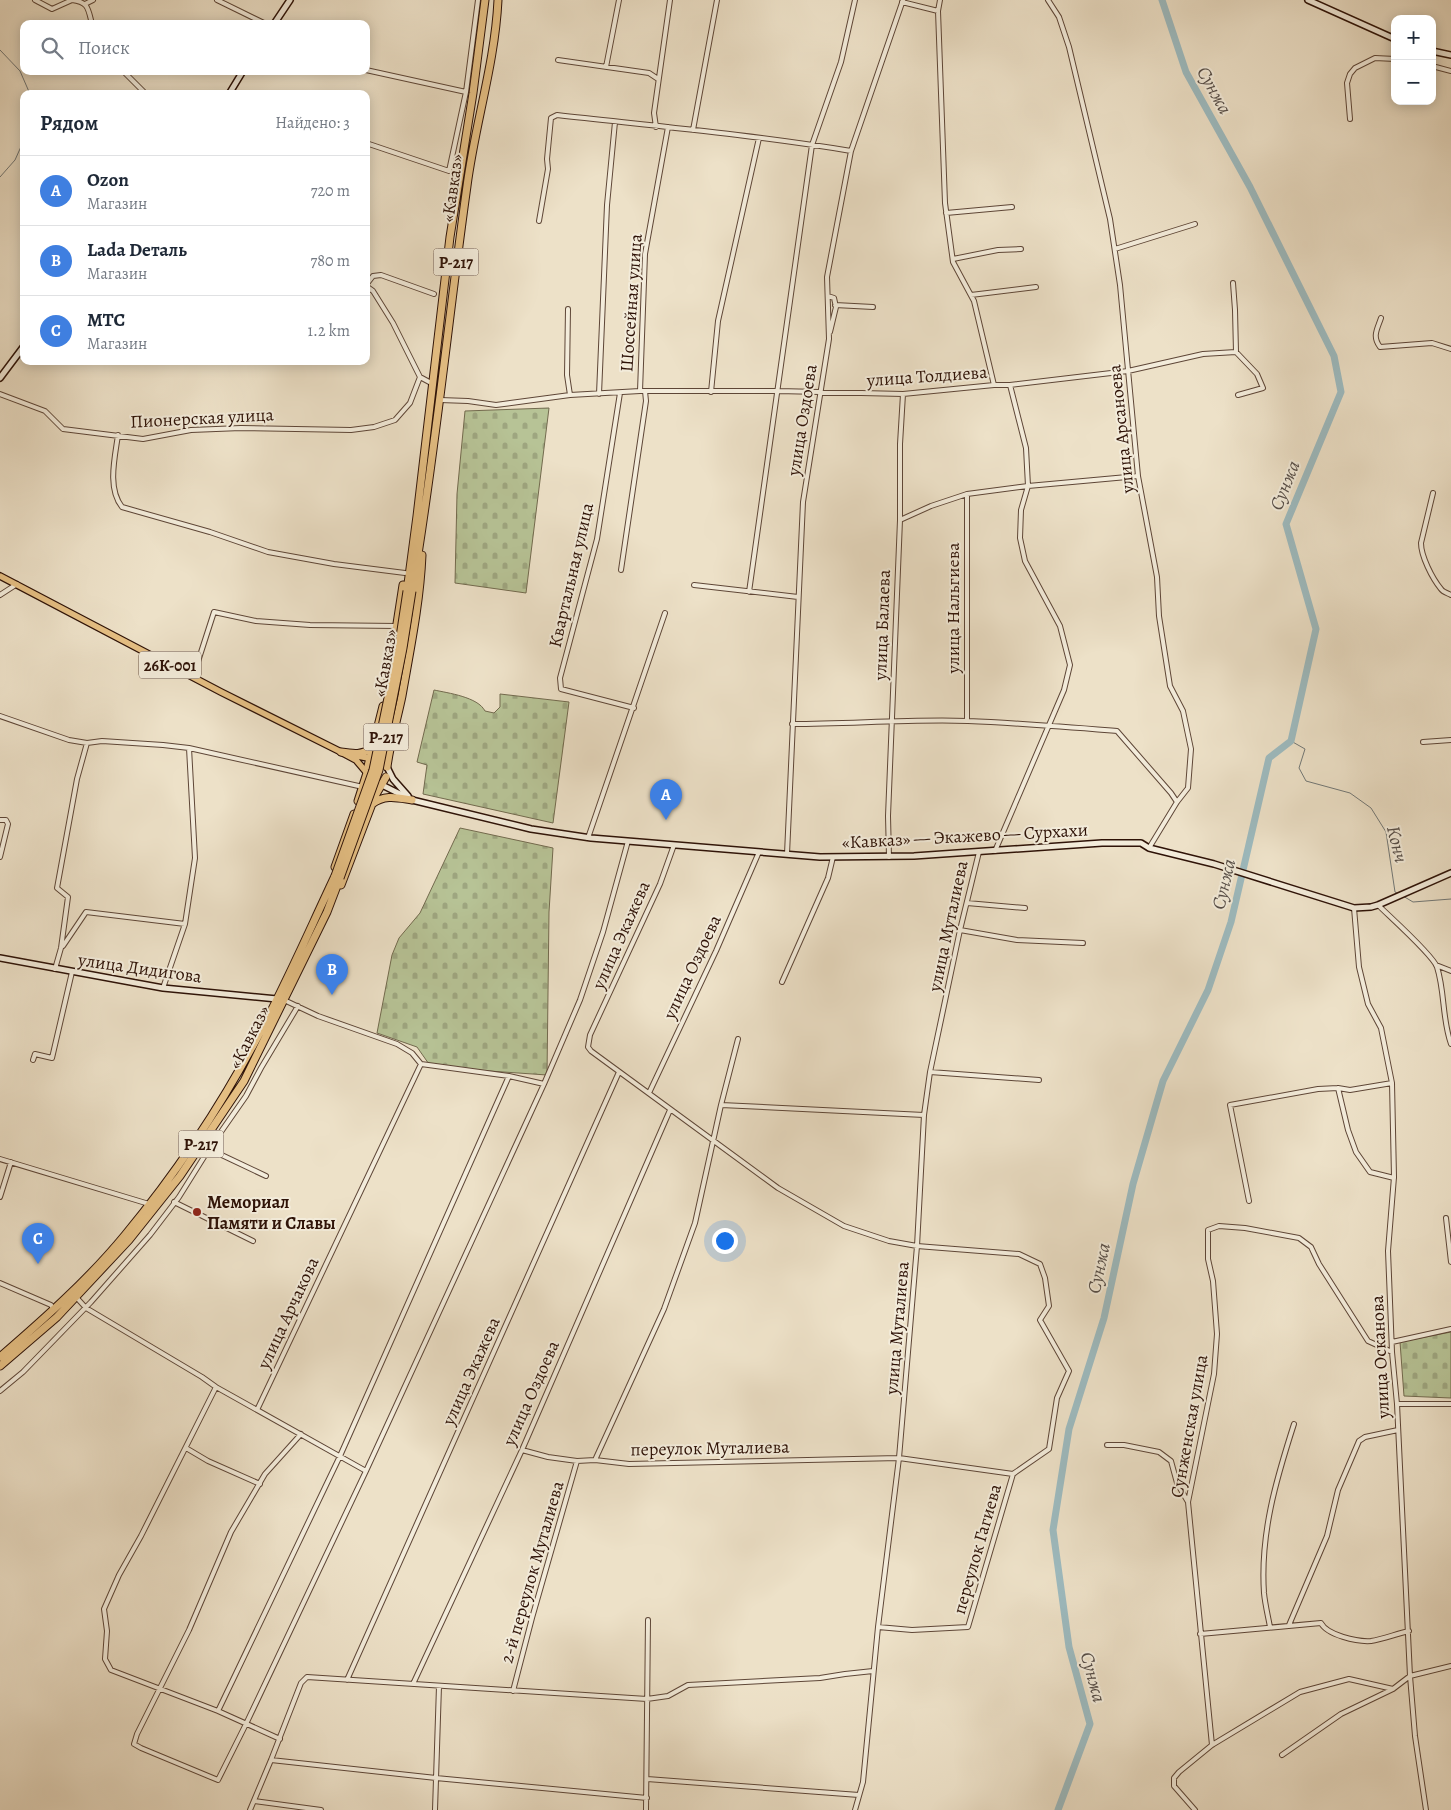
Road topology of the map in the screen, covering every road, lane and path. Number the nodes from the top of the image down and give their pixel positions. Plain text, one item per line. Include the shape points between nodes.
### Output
1 (35, 0) edge
2 (72, 0) edge
3 (80, 0) edge
4 (93, 0) edge
5 (217, 0) edge
6 (290, 0) edge
7 (478, 0) edge
8 (485, 0) edge
9 (498, 0) edge
10 (619, 0) edge
11 (670, 0) edge
12 (717, 0) edge
13 (856, 0) edge
14 (940, 0) edge
15 (1048, 0) edge
16 (1308, 0) edge
17 (903, 1) edge
18 (85, 4) junction
19 (938, 11) junction
20 (91, 20) edge
21 (258, 20) edge
22 (277, 20) edge
23 (1391, 37) edge
24 (1436, 52) edge
25 (1451, 55) edge
26 (1391, 59) edge
27 (558, 60) dead end
28 (606, 67) junction
29 (1436, 67) edge
30 (370, 71) edge
31 (1451, 71) edge
32 (127, 75) edge
33 (241, 75) edge
34 (658, 79) junction
35 (142, 90) edge
36 (231, 90) edge
37 (466, 92) junction
38 (1350, 119) dead end
39 (615, 122) junction
40 (656, 126) junction
41 (668, 128) junction
42 (693, 130) junction
43 (759, 138) junction
44 (370, 144) edge
45 (812, 145) junction
46 (851, 151) junction
47 (1012, 206) dead end
48 (946, 213) junction
49 (539, 222) dead end
50 (1195, 224) dead end
51 (1021, 249) dead end
52 (1115, 249) junction
53 (953, 259) junction
54 (370, 280) edge
55 (1233, 283) dead end
56 (1036, 287) dead end
57 (370, 288) edge
58 (434, 294) dead end
59 (971, 295) junction
60 (828, 296) junction
61 (835, 305) junction
62 (873, 307) dead end
63 (568, 309) dead end
64 (1381, 318) dead end
65 (829, 339) junction
66 (1451, 349) edge
67 (20, 351) edge
68 (1236, 352) junction
69 (1128, 371) junction
70 (420, 377) junction
71 (0, 378) edge
72 (433, 384) junction
73 (994, 385) junction
74 (1010, 385) junction
75 (640, 391) junction
76 (645, 391) junction
77 (778, 391) junction
78 (711, 392) junction
79 (620, 393) junction
80 (820, 393) junction
81 (0, 394) edge
82 (599, 394) junction
83 (903, 394) junction
84 (570, 395) junction
85 (1238, 395) dead end
86 (438, 400) junction
87 (118, 435) junction
88 (1138, 476) junction
89 (1028, 486) junction
90 (1433, 493) dead end
91 (967, 494) junction
92 (417, 516) junction
93 (900, 520) junction
94 (423, 525) junction
95 (621, 570) dead end
96 (405, 573) junction
97 (0, 576) edge
98 (17, 584) junction
99 (694, 585) dead end
100 (409, 591) junction
101 (749, 592) junction
102 (0, 595) edge
103 (1451, 595) edge
104 (798, 597) junction
105 (665, 613) dead end
106 (397, 626) junction
107 (193, 677) junction
108 (634, 708) junction
109 (0, 716) edge
110 (893, 721) junction
111 (967, 721) junction
112 (792, 724) junction
113 (1049, 726) junction
114 (1451, 740) edge
115 (88, 742) junction
116 (1423, 742) dead end
117 (189, 748) junction
118 (372, 748) junction
119 (341, 752) junction
120 (369, 766) junction
121 (387, 767) junction
122 (386, 777) junction
123 (374, 781) junction
124 (382, 785) junction
125 (363, 787) junction
126 (412, 800) junction
127 (1177, 802) junction
128 (372, 804) junction
129 (0, 820) edge
130 (588, 838) junction
131 (628, 841) junction
132 (674, 845) junction
133 (1149, 848) junction
134 (995, 851) junction
135 (759, 852) junction
136 (979, 852) junction
137 (787, 854) junction
138 (0, 857) edge
139 (833, 857) junction
140 (889, 857) junction
141 (1451, 873) edge
142 (337, 877) junction
143 (967, 903) junction
144 (1378, 905) junction
145 (320, 907) junction
146 (1025, 908) dead end
147 (1354, 908) junction
148 (327, 912) junction
149 (185, 924) junction
150 (960, 930) junction
151 (1082, 943) dead end
152 (61, 948) junction
153 (0, 958) edge
154 (1436, 965) junction
155 (55, 969) junction
156 (1451, 971) edge
157 (72, 972) junction
158 (782, 982) dead end
159 (163, 988) junction
160 (281, 1000) junction
161 (298, 1006) junction
162 (738, 1039) dead end
163 (1451, 1044) edge
164 (33, 1060) dead end
165 (421, 1064) junction
166 (619, 1072) junction
167 (930, 1072) junction
168 (509, 1076) junction
169 (1039, 1080) dead end
170 (1392, 1083) junction
171 (544, 1084) junction
172 (1338, 1088) junction
173 (650, 1093) junction
174 (721, 1105) junction
175 (670, 1110) junction
176 (924, 1115) junction
177 (714, 1140) junction
178 (209, 1149) junction
179 (0, 1160) edge
180 (11, 1162) junction
181 (266, 1176) dead end
182 (1394, 1178) junction
183 (0, 1197) edge
184 (1249, 1200) dead end
185 (174, 1202) junction
186 (149, 1204) junction
187 (1446, 1218) dead end
188 (253, 1240) dead end
189 (917, 1246) junction
190 (1451, 1262) edge
191 (0, 1283) edge
192 (76, 1297) junction
193 (86, 1308) junction
194 (54, 1310) junction
195 (1451, 1329) edge
196 (1392, 1342) junction
197 (1392, 1352) junction
198 (2, 1353) edge
199 (0, 1366) edge
200 (216, 1387) junction
201 (0, 1391) edge
202 (1397, 1404) junction
203 (1451, 1404) edge
204 (257, 1410) junction
205 (1294, 1424) dead end
206 (1398, 1430) junction
207 (301, 1434) junction
208 (1107, 1445) dead end
209 (186, 1448) junction
210 (522, 1450) junction
211 (340, 1456) junction
212 (899, 1458) junction
213 (595, 1460) junction
214 (577, 1461) junction
215 (366, 1471) junction
216 (1013, 1474) junction
217 (260, 1484) junction
218 (1188, 1502) junction
219 (648, 1620) dead end
220 (1289, 1625) junction
221 (878, 1627) junction
222 (1270, 1627) junction
223 (1409, 1631) junction
224 (1200, 1634) junction
225 (1451, 1666) edge
226 (873, 1672) junction
227 (1410, 1676) junction
228 (347, 1680) junction
229 (413, 1684) junction
230 (439, 1686) junction
231 (159, 1688) junction
232 (1393, 1689) junction
233 (513, 1691) junction
234 (647, 1699) junction
235 (218, 1711) junction
236 (246, 1724) junction
237 (280, 1739) junction
238 (1212, 1745) junction
239 (1282, 1755) dead end
240 (272, 1760) junction
241 (436, 1778) junction
242 (647, 1779) junction
243 (859, 1795) junction
244 (647, 1798) junction
245 (254, 1801) junction
246 (250, 1810) edge
247 (321, 1810) edge
248 (435, 1810) edge
249 (646, 1810) edge
250 (856, 1810) edge
251 (1194, 1810) edge
252 (1426, 1810) edge

1 - 2 street via 52,9
2 - 3 street
3 - 18 street
4 - 18 street
5 - 21 street
6 - 22 main road
7 - 37 street
8 - 72 highway, «Кавказ» / Р-217 via 450,237
9 - 86 highway, «Кавказ» / Р-217 via 490,66 470,158
10 - 28 street
11 - 34 street
12 - 42 street
13 - 45 street via 840,62
14 - 19 street
15 - 52 street, улица Арсаноева via 1059,17 1069,47
16 - 23 main road
17 - 19 street
17 - 46 street, улица Оздоева
18 - 20 street
19 - 48 street
24 - 25 main road
26 - 38 street via 1375,58 1350,74 1347,83
27 - 28 street
28 - 34 street via 649,73
29 - 31 street
30 - 37 street
32 - 35 street
33 - 36 main road
34 - 40 street via 654,113
37 - 44 street via 449,171
39 - 40 street
39 - 49 street via 556,115 551,118 546,159 548,169
39 - 82 street via 607,205
40 - 41 street
41 - 42 street
41 - 75 street, Шоссейная улица via 645,254
42 - 43 street
43 - 45 street
43 - 78 street via 718,321
45 - 46 street
45 - 77 street
46 - 60 street, улица Оздоева via 827,277
47 - 48 street
48 - 53 street
50 - 52 street
51 - 53 street
52 - 69 street, улица Арсаноева
53 - 59 street
54 - 58 street via 381,275
55 - 68 street
56 - 59 street
57 - 70 street via 393,323
59 - 73 street
60 - 61 street via 834,298
60 - 65 street, улица Оздоева
61 - 62 street
61 - 65 street
63 - 84 street via 567,375
64 - 66 street via 1375,335 1380,347 1432,343
65 - 80 street, улица Оздоева
67 - 71 main road
68 - 69 street, улица Толдиева via 1203,354
68 - 85 street via 1257,374 1263,388
69 - 74 street, улица Толдиева
69 - 88 street, улица Арсаноева
70 - 72 street
70 - 87 street, Пионерская улица via 410,403 395,420 374,426 351,430 191,430 143,439
72 - 92 highway, «Кавказ» / Р-217
73 - 74 street, улица Толдиева
73 - 83 street, улица Толдиева
74 - 89 street, улица Муталиева via 1026,448
75 - 76 street, улица Толдиева
75 - 79 street, улица Толдиева
76 - 78 street, улица Толдиева
76 - 95 street
77 - 78 street, улица Толдиева
77 - 80 street, улица Толдиева
77 - 101 street
79 - 82 street, улица Толдиева
79 - 108 street, Квартальная улица via 597,539 560,678 561,689
80 - 83 street, улица Толдиева
80 - 104 street, улица Оздоева via 802,502
81 - 87 street, Пионерская улица via 44,411 63,429
82 - 84 street, улица Толдиева
83 - 93 street, улица Балаева
84 - 86 street, улица Толдиева via 496,405
86 - 94 highway, «Кавказ» / Р-217
87 - 96 street via 114,485 116,499 122,506 268,552
88 - 89 street
88 - 127 street, улица Арсаноева via 1157,577 1159,616 1170,686 1183,711 1191,749 1188,788
89 - 91 street
89 - 113 street, улица Муталиева via 1021,510 1020,538 1025,561 1060,626 1070,665
90 - 103 street via 1421,550 1441,590
91 - 93 street
91 - 111 street, улица Нальгиева
92 - 96 highway, Р-217
92 - 100 highway, «Кавказ» / Р-217
93 - 110 street, улица Балаева
94 - 100 highway, «Кавказ» / Р-217
94 - 121 highway via 417,607
96 - 106 highway, Р-217
97 - 98 main road, 26К-001
98 - 102 street
98 - 107 main road, 26К-001
99 - 101 street
100 - 142 highway, «Кавказ» / Р-217, bridge via 373,770
101 - 104 street
104 - 112 street, улица Оздоева
105 - 108 street
106 - 107 street via 256,621 214,612
106 - 118 highway, Р-217 via 385,698
107 - 119 main road, 26К-001
108 - 130 street
109 - 115 street via 69,740
110 - 111 street
110 - 112 street
110 - 140 street, улица Балаева
111 - 113 street
112 - 137 street, улица Оздоева
113 - 127 street via 1117,731
113 - 134 street, улица Муталиева
114 - 116 street
115 - 117 street
115 - 152 street via 77,779 57,888 68,897
117 - 125 street
117 - 149 street via 195,858
118 - 119 highway via 365,753
118 - 120 highway, «Кавказ»
119 - 120 main road
119 - 120 main road
120 - 121 main road via 383,762
120 - 123 main road
120 - 125 highway, «Кавказ» / Р-217
121 - 122 main road
121 - 126 main road via 396,784
122 - 123 main road
122 - 124 highway
123 - 124 main road, «Кавказ» — Экажево — Сурхахи
124 - 126 main road, «Кавказ» — Экажево — Сурхахи
124 - 128 highway
125 - 145 highway, «Кавказ» / Р-217
126 - 128 highway via 390,797
126 - 130 main road, «Кавказ» — Экажево — Сурхахи via 530,829
127 - 133 street, улица Арсаноева
128 - 148 highway via 344,879
129 - 138 street via 6,820 8,824
130 - 131 main road, «Кавказ» — Экажево — Сурхахи
131 - 132 main road, «Кавказ» — Экажево — Сурхахи
131 - 171 street via 580,1000
132 - 135 main road, «Кавказ» — Экажево — Сурхахи
132 - 166 street, улица Экажева via 660,884 590,1035 588,1047 591,1051
133 - 134 main road, «Кавказ» — Экажево — Сурхахи via 1141,843 1102,843
133 - 147 main road, «Кавказ» — Экажево — Сурхахи via 1214,864
134 - 136 main road, «Кавказ» — Экажево — Сурхахи
135 - 137 main road, «Кавказ» — Экажево — Сурхахи
135 - 173 street, улица Оздоева
136 - 140 main road, «Кавказ» — Экажево — Сурхахи
136 - 143 street, улица Муталиева
137 - 139 main road, «Кавказ» — Экажево — Сурхахи
139 - 140 main road, «Кавказ» — Экажево — Сурхахи
139 - 158 street via 828,878
141 - 144 main road
142 - 145 highway, «Кавказ» / Р-217
142 - 148 highway, «Кавказ» / Р-217
143 - 146 street
143 - 150 street, улица Муталиева
144 - 147 main road
144 - 154 street
145 - 160 highway, «Кавказ» / Р-217
147 - 170 street, улица Осканова via 1359,967 1368,1004 1381,1028
148 - 160 highway, «Кавказ» / Р-217
149 - 152 street via 86,912
149 - 159 street
150 - 151 street via 1017,940
150 - 167 street, улица Муталиева
152 - 155 street
153 - 155 main road, улица Дидигова
154 - 156 street
154 - 163 street via 1446,1032
155 - 157 main road, улица Дидигова
157 - 159 main road, улица Дидигова
157 - 164 street via 52,1058 35,1054
159 - 160 main road, улица Дидигова
160 - 161 street
160 - 186 highway, «Кавказ» / Р-217 via 202,1133
160 - 192 highway, «Кавказ» / Р-217 via 244,1081 180,1176 129,1240
161 - 165 street via 397,1044 412,1052
161 - 178 street via 246,1096
162 - 174 street
165 - 168 street
165 - 204 street, улица Арчакова
166 - 173 street
166 - 228 street, улица Экажева
167 - 169 street
167 - 176 street, улица Муталиева
168 - 171 street
168 - 211 street
170 - 172 street via 1350,1090
170 - 182 street, улица Осканова
171 - 215 street
172 - 182 street via 1356,1152 1370,1172
172 - 184 street via 1296,1092 1230,1105
173 - 175 street
174 - 176 street
174 - 177 street
175 - 177 street
175 - 210 street, улица Оздоева
176 - 189 street, улица Муталиева
177 - 189 street via 778,1188 844,1226 889,1241
177 - 213 street via 695,1223 664,1309
178 - 181 street
178 - 185 street
179 - 180 street
180 - 183 street
180 - 186 street
182 - 196 street, улица Осканова via 1388,1251
185 - 188 street
185 - 193 street via 120,1271
186 - 194 highway, «Кавказ» / Р-217 via 125,1236
187 - 190 street
189 - 212 street, улица Муталиева
189 - 216 street via 1019,1254 1040,1264 1049,1306 1040,1320 1069,1371 1057,1398 1048,1449
191 - 194 street via 51,1305
192 - 193 street
192 - 199 highway, «Кавказ» / Р-217
193 - 200 street
193 - 201 street
194 - 198 highway, «Кавказ» / Р-217
195 - 196 street
196 - 197 street, улица Осканова
197 - 202 street, улица Осканова
197 - 218 street, Сунженская улица via 1368,1341 1311,1247 1299,1238 1245,1228 1219,1226 1208,1230 1208,1259 1217,1334 1214,1374
200 - 204 street
200 - 209 street
202 - 203 street
202 - 206 street, улица Осканова
204 - 207 street
205 - 222 street via 1280,1466 1266,1528 1263,1577
206 - 220 street via 1359,1441 1338,1490 1327,1536
206 - 223 street, улица Осканова
207 - 211 street
207 - 217 street
208 - 218 street via 1159,1452 1171,1461 1177,1483
209 - 217 street
209 - 231 street via 119,1574 104,1609 107,1631 105,1659 111,1670
210 - 214 street, переулок Муталиева
210 - 229 street, улица Оздоева
211 - 215 street
211 - 235 street
212 - 213 street, переулок Муталиева via 629,1464
212 - 216 street, переулок Гагиева
212 - 221 street, улица Муталиева
213 - 214 street, переулок Муталиева
214 - 233 street, 2-й переулок Муталиева
215 - 236 street
216 - 221 street, переулок Гагиева via 968,1627 912,1630
217 - 231 street via 231,1532 189,1630
218 - 224 street, Сунженская улица
219 - 234 street
220 - 222 street
220 - 223 street via 1321,1623 1330,1633 1369,1641
221 - 226 street, улица Муталиева
222 - 224 street
223 - 227 street, улица Осканова
224 - 238 street, Сунженская улица
225 - 227 street
226 - 234 street via 688,1685 668,1696
226 - 243 street, улица Муталиева via 863,1782
227 - 232 street
227 - 252 street, улица Осканова
228 - 229 street
228 - 237 street via 307,1678 301,1683
229 - 230 street
230 - 233 street
230 - 241 street
231 - 235 street
231 - 236 street via 134,1744 149,1752 218,1780
232 - 238 street via 1349,1679 1300,1692
232 - 239 street via 1341,1714
233 - 234 street
234 - 242 street
235 - 236 street
236 - 237 street
237 - 240 street
238 - 251 street via 1174,1778 1174,1786
240 - 241 street
240 - 245 street
241 - 244 street
241 - 248 street
242 - 243 street
242 - 244 street
243 - 250 street, улица Муталиева
244 - 249 street
245 - 246 street
245 - 247 street

